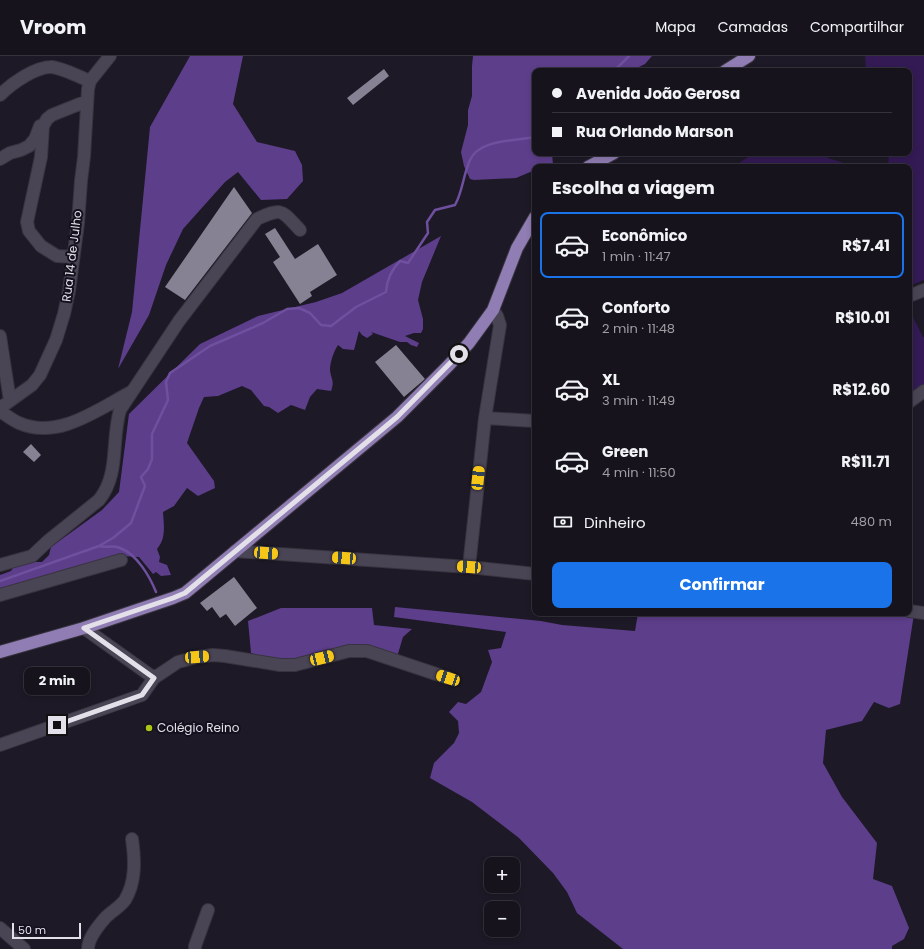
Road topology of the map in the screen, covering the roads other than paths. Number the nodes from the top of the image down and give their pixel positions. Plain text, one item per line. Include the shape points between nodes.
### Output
1 (110, 56) edge
2 (750, 56) edge
3 (730, 68) edge
4 (90, 81) junction
5 (0, 95) edge
6 (87, 101) junction
7 (47, 119) junction
8 (608, 156) edge
9 (0, 159) edge
10 (594, 164) edge
11 (532, 222) edge
12 (300, 230) dead end
13 (73, 257) junction
14 (924, 290) edge
15 (912, 295) edge
16 (493, 310) junction
17 (0, 336) edge
18 (924, 391) edge
19 (132, 392) junction
20 (912, 400) edge
21 (10, 401) junction
22 (0, 410) edge
23 (485, 418) junction
24 (532, 421) edge
25 (235, 551) junction
26 (121, 560) dead end
27 (0, 565) edge
28 (469, 567) junction
29 (532, 574) edge
30 (0, 595) edge
31 (912, 611) edge
32 (924, 613) edge
33 (84, 628) junction
34 (0, 652) edge
35 (154, 678) junction
36 (448, 678) dead end
37 (0, 745) edge
38 (132, 839) dead end
39 (208, 910) dead end
40 (0, 928) edge
41 (24, 949) edge
42 (88, 949) edge
43 (195, 949) edge

1 - 4 street
2 - 3 main road
4 - 5 street via 49,67 27,75
4 - 6 street, Rua 14 de Julho
6 - 7 street
6 - 13 street, Rua 14 de Julho
7 - 9 street via 29,146
7 - 13 street via 43,126 41,157 27,222 30,231 42,246 58,256
8 - 10 main road
11 - 16 main road via 517,248
12 - 19 street via 284,213 274,211 257,219 179,321
13 - 21 street, Rua 14 de Julho via 64,314 46,363 32,385
14 - 15 street
16 - 23 street via 500,325
16 - 25 main road via 469,343 397,417
17 - 21 street
18 - 20 street
19 - 22 street via 80,419 47,428 19,423
19 - 27 street via 120,410 111,478 99,500 32,556
21 - 22 street, Rua 14 de Julho
23 - 24 street
23 - 28 street
25 - 28 street
25 - 33 main road via 185,593
26 - 30 street
28 - 29 street
31 - 32 street
33 - 34 main road
33 - 35 street
35 - 36 street via 178,662 197,657 225,656 295,665 349,651 367,651
35 - 37 street via 142,695
38 - 42 street via 135,857 131,888 124,901 106,917 95,932
39 - 43 street
40 - 41 street

